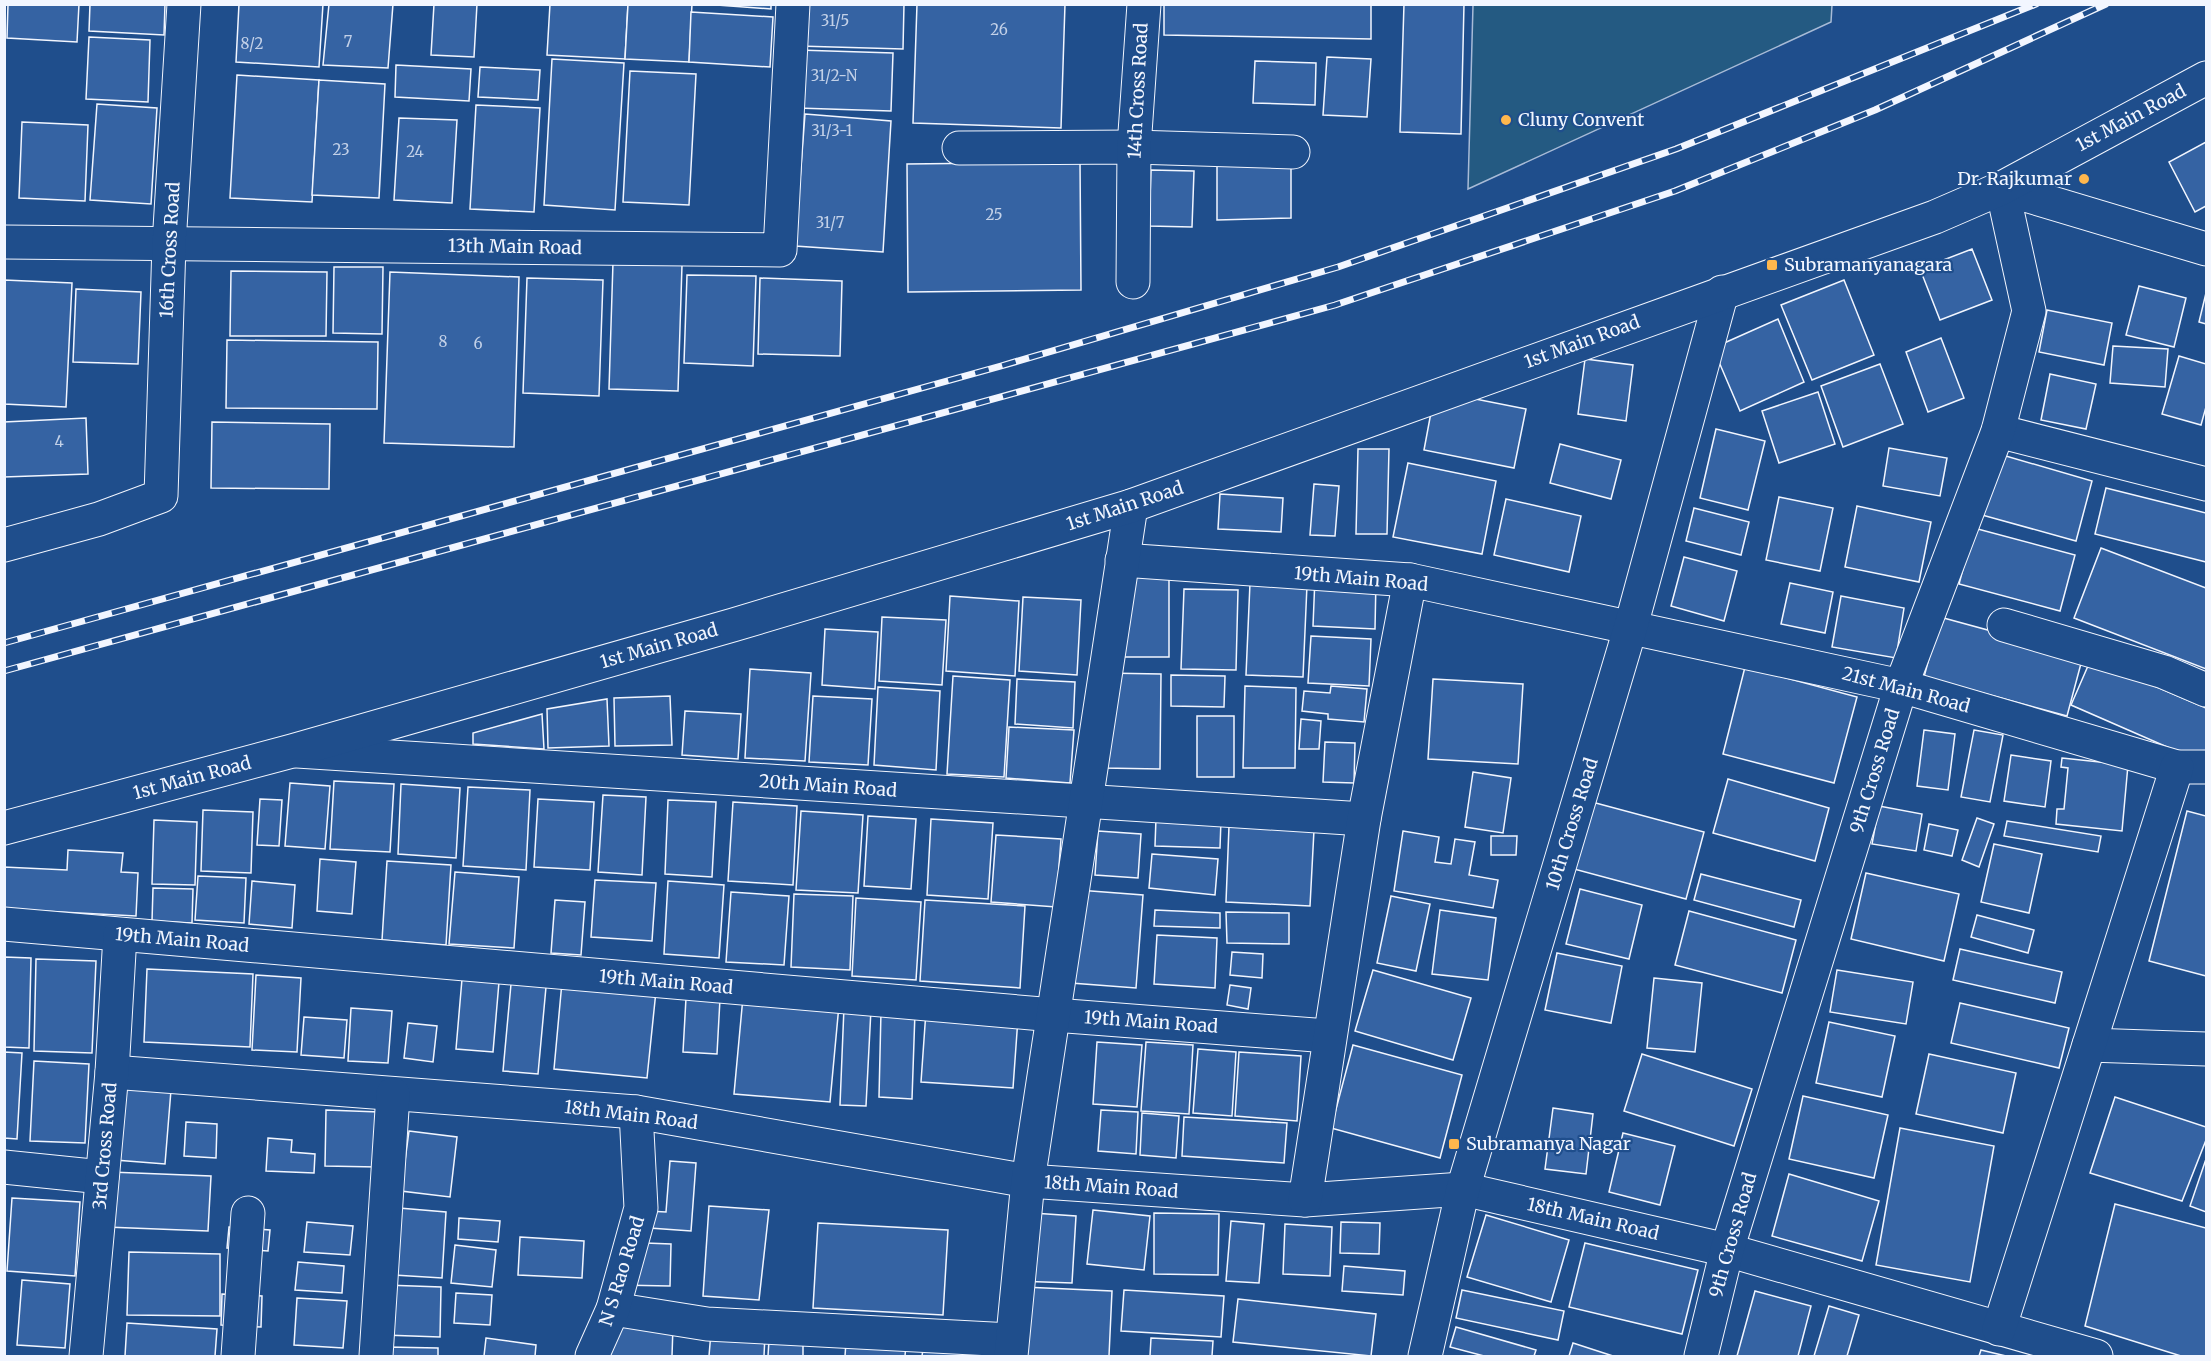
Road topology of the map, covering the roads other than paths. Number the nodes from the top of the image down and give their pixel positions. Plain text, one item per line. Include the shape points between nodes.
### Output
1 (184, 4) edge
2 (793, 4) edge
3 (1144, 4) edge
4 (2206, 78) edge
5 (959, 148) dead end
6 (1293, 152) dead end
7 (1134, 162) junction
8 (2002, 188) junction
9 (4, 242) edge
10 (169, 244) junction
11 (2206, 249) edge
12 (1133, 282) dead end
13 (1722, 292) junction
14 (1998, 431) junction
15 (2206, 484) edge
16 (1131, 506) junction
17 (4, 545) edge
18 (1122, 560) junction
19 (1410, 580) junction
20 (2004, 625) dead end
21 (1631, 627) junction
22 (1901, 686) junction
23 (2206, 690) edge
24 (292, 751) junction
25 (2192, 767) edge
26 (1085, 803) junction
27 (1364, 819) junction
28 (4, 828) edge
29 (4, 924) edge
30 (120, 935) junction
31 (1054, 1015) junction
32 (1328, 1036) junction
33 (2089, 1045) junction
34 (2206, 1049) edge
35 (112, 1072) junction
36 (393, 1094) junction
37 (636, 1112) junction
38 (4, 1167) edge
39 (102, 1177) junction
40 (1028, 1181) junction
41 (1463, 1189) junction
42 (1305, 1200) junction
43 (248, 1213) dead end
44 (1727, 1250) junction
45 (613, 1309) junction
46 (1999, 1329) junction
47 (1011, 1348) edge
48 (86, 1356) edge
49 (238, 1356) edge
50 (376, 1356) edge
51 (592, 1356) edge
52 (1425, 1356) edge
53 (1701, 1356) edge
54 (2096, 1356) edge

1 - 10 street, 16th Cross Road
2 - 10 street, 13th Main Road via 780,250
3 - 7 street, 14th Cross Road
4 - 8 street, 1st Main Road
5 - 7 street
6 - 7 street
7 - 12 street, 14th Cross Road
8 - 11 street
8 - 13 street, 1st Main Road
8 - 14 street, 9th Cross Road via 2029,311
9 - 10 street, 13th Main Road
10 - 17 street, 16th Cross Road via 161,496 99,519
13 - 16 street, 1st Main Road
13 - 21 street, 10th Cross Road
14 - 15 street
14 - 22 street, 9th Cross Road
16 - 18 street
16 - 24 street, 1st Main Road
18 - 19 street, 19th Main Road
18 - 26 street
19 - 21 street, 19th Main Road
19 - 27 street
20 - 23 street via 2164,672
21 - 22 street, 21st Main Road
21 - 41 street, 10th Cross Road
22 - 25 street, 21st Main Road
22 - 44 street, 9th Cross Road
24 - 26 street, 20th Main Road
24 - 28 street, 1st Main Road
25 - 33 street
26 - 27 street, 20th Main Road
26 - 31 street
27 - 32 street
29 - 30 street, 19th Main Road
30 - 31 street, 19th Main Road
30 - 35 street, 3rd Cross Road
31 - 32 street, 19th Main Road
31 - 40 street
32 - 42 street
33 - 34 street
33 - 46 street
35 - 36 street, 18th Main Road
35 - 39 street, 3rd Cross Road
36 - 37 street, 18th Main Road
36 - 50 street
37 - 40 street, 18th Main Road
37 - 45 street, N S Rao Road via 642,1208
38 - 39 street
39 - 48 street, 3rd Cross Road
40 - 42 street, 18th Main Road
40 - 47 street
41 - 42 street, 18th Main Road
41 - 44 street, 18th Main Road
41 - 52 street, 10th Cross Road
43 - 49 street
44 - 46 street, 18th Main Road
44 - 53 street, 9th Cross Road
45 - 47 street via 707,1324
45 - 51 street, N S Rao Road
46 - 54 street, 18th Main Road

